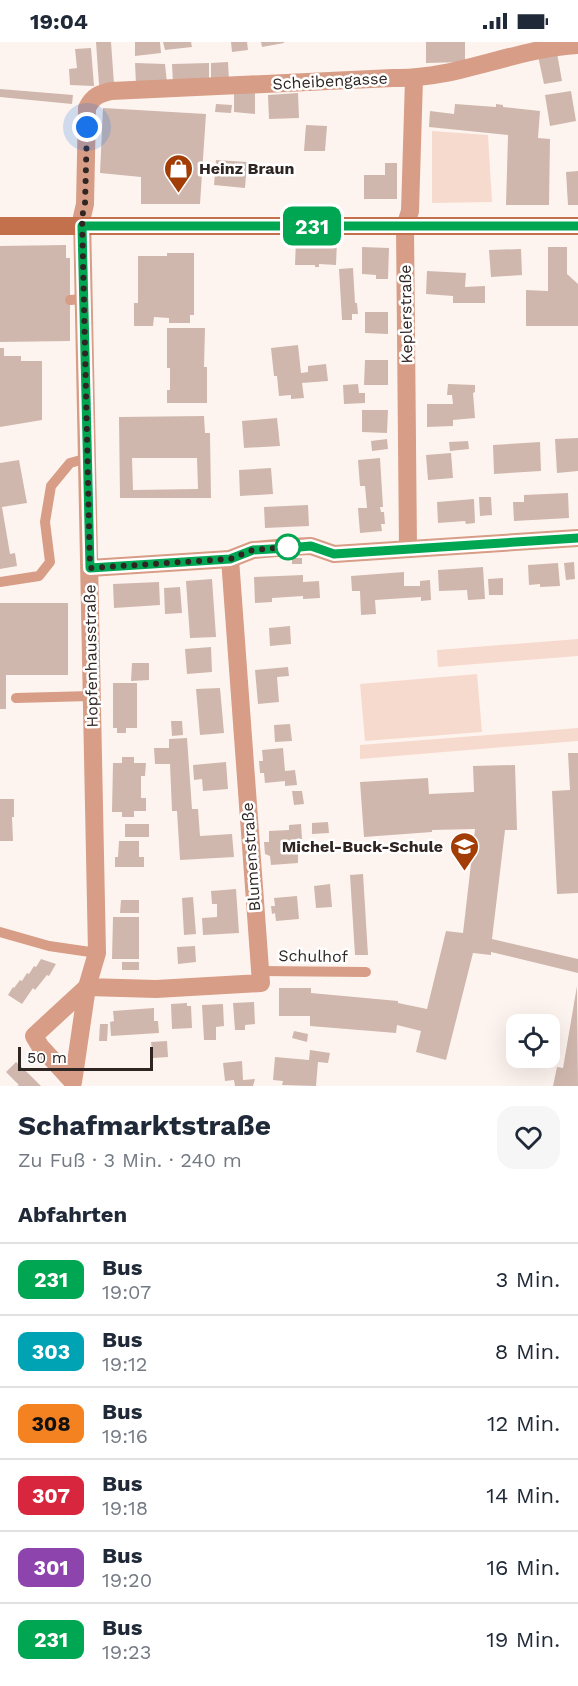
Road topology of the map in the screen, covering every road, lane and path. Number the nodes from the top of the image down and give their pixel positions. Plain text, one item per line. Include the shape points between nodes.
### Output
1 (573, 44) edge
2 (414, 79) junction
3 (87, 108) joint
4 (0, 226) edge
5 (82, 226) junction
6 (578, 226) edge
7 (405, 227) junction
8 (88, 458) junction
9 (578, 538) edge
10 (408, 549) junction
11 (230, 559) junction
12 (90, 568) junction
13 (0, 582) edge
14 (91, 696) junction
15 (16, 698) dead end
16 (0, 932) edge
17 (97, 953) junction
18 (260, 971) junction
19 (366, 972) dead end
20 (87, 987) junction
21 (75, 1084) edge

1 - 2 street, Scheibengasse
2 - 3 street, Scheibengasse via 111,91 97,95
2 - 7 street, Keplerstraße via 410,211
3 - 5 street, Hopfenhausstraße
4 - 5 street
5 - 7 street
5 - 8 street, Hopfenhausstraße via 77,300
6 - 7 street
7 - 10 street, Keplerstraße
8 - 12 street, Hopfenhausstraße
8 - 13 lane via 70,463 51,486 45,522 50,562 39,576
9 - 10 street
10 - 11 street via 334,554 311,546 253,550
11 - 12 street
11 - 18 street, Blumenstraße
12 - 14 street, Hopfenhausstraße
14 - 15 lane
14 - 17 street, Hopfenhausstraße
16 - 17 lane via 49,946
17 - 20 street, Hopfenhausstraße
18 - 19 lane, Schulhof
18 - 20 street via 261,983 156,989
20 - 21 street, Hopfenhausstraße
20 - 21 street via 34,1036

